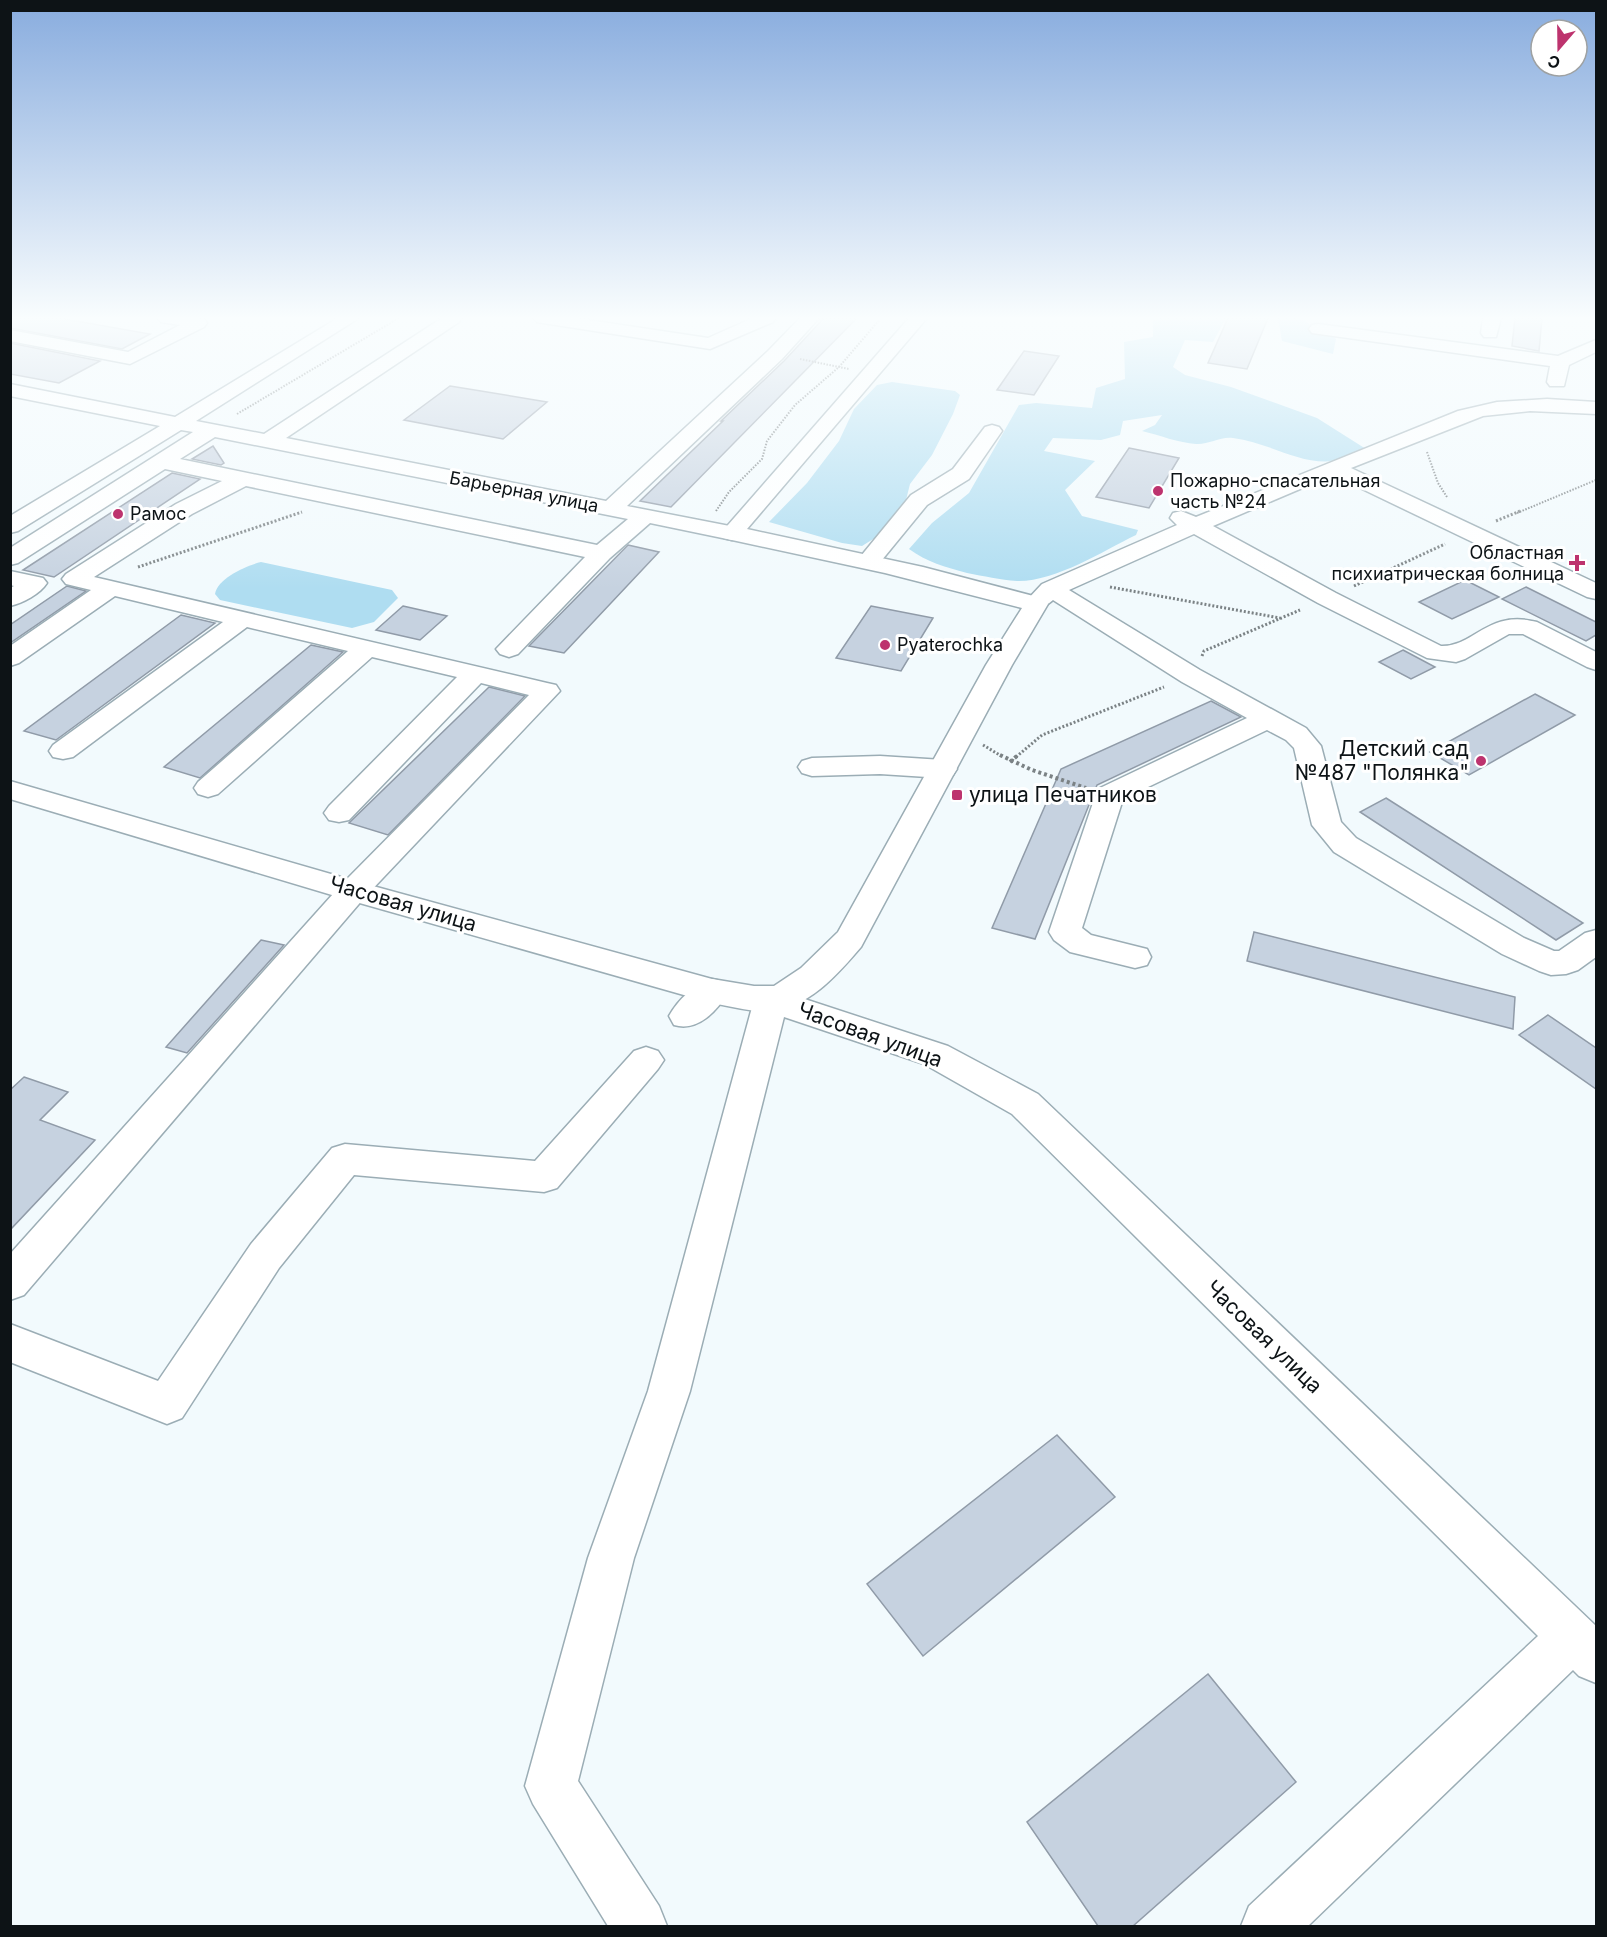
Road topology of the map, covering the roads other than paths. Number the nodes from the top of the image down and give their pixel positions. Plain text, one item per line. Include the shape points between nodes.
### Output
1 (103, 408) edge
2 (201, 408) edge
3 (317, 408) edge
4 (718, 408) edge
5 (840, 408) edge
6 (1485, 408) edge
7 (177, 423) junction
8 (211, 430) junction
9 (992, 431) dead end
10 (268, 441) junction
11 (162, 462) junction
12 (1334, 468) junction
13 (406, 469) junction
14 (243, 479) junction
15 (352, 501) junction
16 (611, 509) junction
17 (645, 516) junction
18 (1188, 521) junction
19 (10, 526) edge
20 (732, 533) junction
21 (602, 553) junction
22 (10, 558) edge
23 (869, 561) junction
24 (10, 578) edge
25 (100, 586) junction
26 (1596, 592) edge
27 (1044, 596) junction
28 (10, 599) edge
29 (241, 620) junction
30 (509, 649) dead end
31 (365, 650) junction
32 (10, 658) edge
33 (1596, 662) edge
34 (475, 674) junction
35 (1268, 719) junction
36 (63, 752) dead end
37 (812, 767) dead end
38 (943, 769) junction
39 (208, 788) dead end
40 (10, 790) edge
41 (339, 813) dead end
42 (353, 891) junction
43 (1596, 941) edge
44 (1135, 957) dead end
45 (712, 991) junction
46 (771, 1000) junction
47 (686, 1016) dead end
48 (646, 1060) dead end
49 (10, 1283) edge
50 (10, 1343) edge
51 (1584, 1648) edge
52 (639, 1926) edge
53 (1269, 1926) edge

1 - 7 street, Барьерная улица
2 - 7 street
3 - 10 street
4 - 16 street
5 - 20 street
6 - 12 street
7 - 8 street, Барьерная улица
7 - 19 street
8 - 10 street, Барьерная улица
8 - 11 street
9 - 23 street via 961,474 919,500
10 - 13 street, Барьерная улица
11 - 14 street
11 - 22 street
12 - 18 street via 1258,491
12 - 26 street
13 - 15 street
13 - 16 street, Барьерная улица
14 - 15 street
14 - 25 street via 184,509 74,579
15 - 21 street
16 - 17 street, Барьерная улица
17 - 20 street, Барьерная улица
17 - 21 street
18 - 27 street
18 - 33 street via 1436,653 1456,654 1504,627 1528,627
20 - 23 street, Барьерная улица
21 - 30 street
23 - 27 street, Барьерная улица via 972,585
24 - 28 street via 35,583
25 - 29 street
25 - 32 street
27 - 35 street, Барьерная улица
27 - 38 street via 999,664
29 - 31 street
29 - 36 street
31 - 34 street
31 - 39 street
34 - 41 street
34 - 42 street via 547,691
35 - 43 street, Барьерная улица via 1296,734 1307,746 1327,825 1345,845 1513,946 1551,963 1566,962
35 - 44 street via 1110,794 1065,932 1081,945
37 - 38 street via 880,765
38 - 46 street via 850,939 808,981
40 - 42 street, Часовая улица
42 - 45 street, Часовая улица
42 - 49 street
45 - 46 street, Часовая улица
45 - 47 street
46 - 51 street, Часовая улица via 936,1055 1025,1104
46 - 52 street via 669,1391 611,1558 551,1786
48 - 50 street via 544,1177 345,1159 265,1256 167,1404
51 - 53 street

